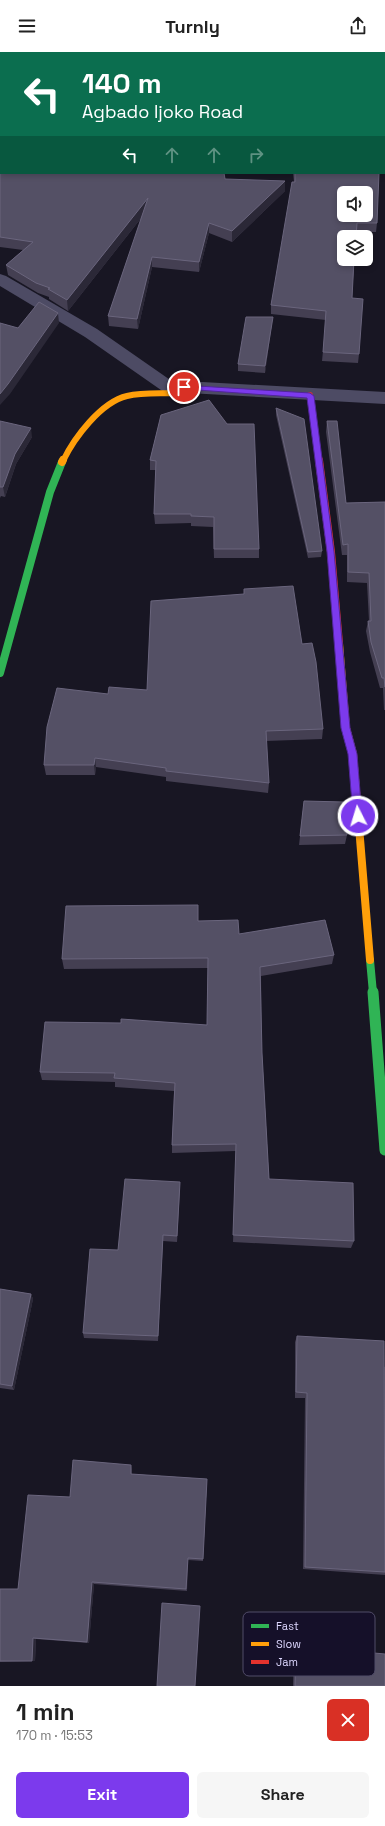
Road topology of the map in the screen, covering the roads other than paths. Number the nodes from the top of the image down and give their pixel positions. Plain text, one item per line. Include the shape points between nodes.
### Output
1 (0, 279) edge
2 (177, 393) junction
3 (310, 396) junction
4 (385, 398) edge
5 (0, 673) edge
6 (380, 1019) edge
7 (385, 1150) edge

1 - 2 street via 91,333
2 - 3 street via 184,387
2 - 5 street via 125,396 101,412 79,434 63,459 50,492
3 - 4 street
3 - 6 street via 331,552 346,728 353,754
6 - 7 street

